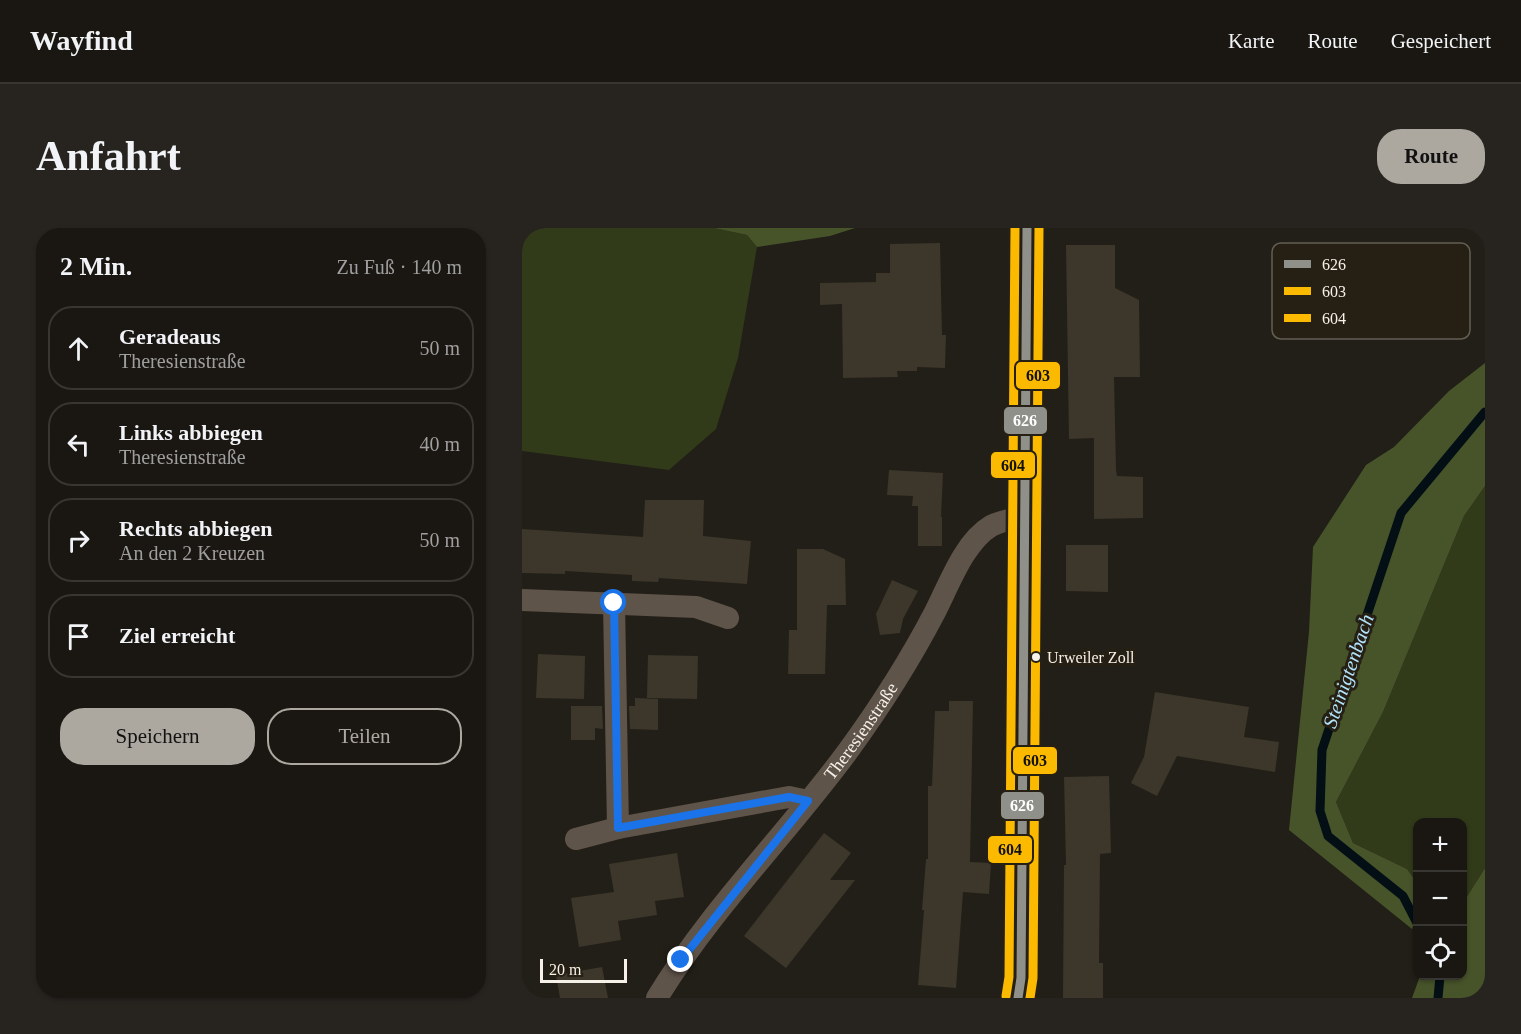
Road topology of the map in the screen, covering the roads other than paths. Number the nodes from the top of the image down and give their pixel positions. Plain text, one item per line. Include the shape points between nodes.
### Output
1 (1027, 228) edge
2 (1026, 517) junction
3 (522, 600) edge
4 (614, 603) junction
5 (728, 618) dead end
6 (808, 801) junction
7 (618, 828) junction
8 (576, 839) dead end
9 (657, 998) edge
10 (1018, 998) edge

1 - 2 main road
2 - 6 street, Theresienstraße via 993,526 970,546 877,709
2 - 10 main road
3 - 4 street
4 - 5 street via 696,607
4 - 7 street
6 - 7 street via 789,797
6 - 9 street, Theresienstraße via 681,960
7 - 8 street

